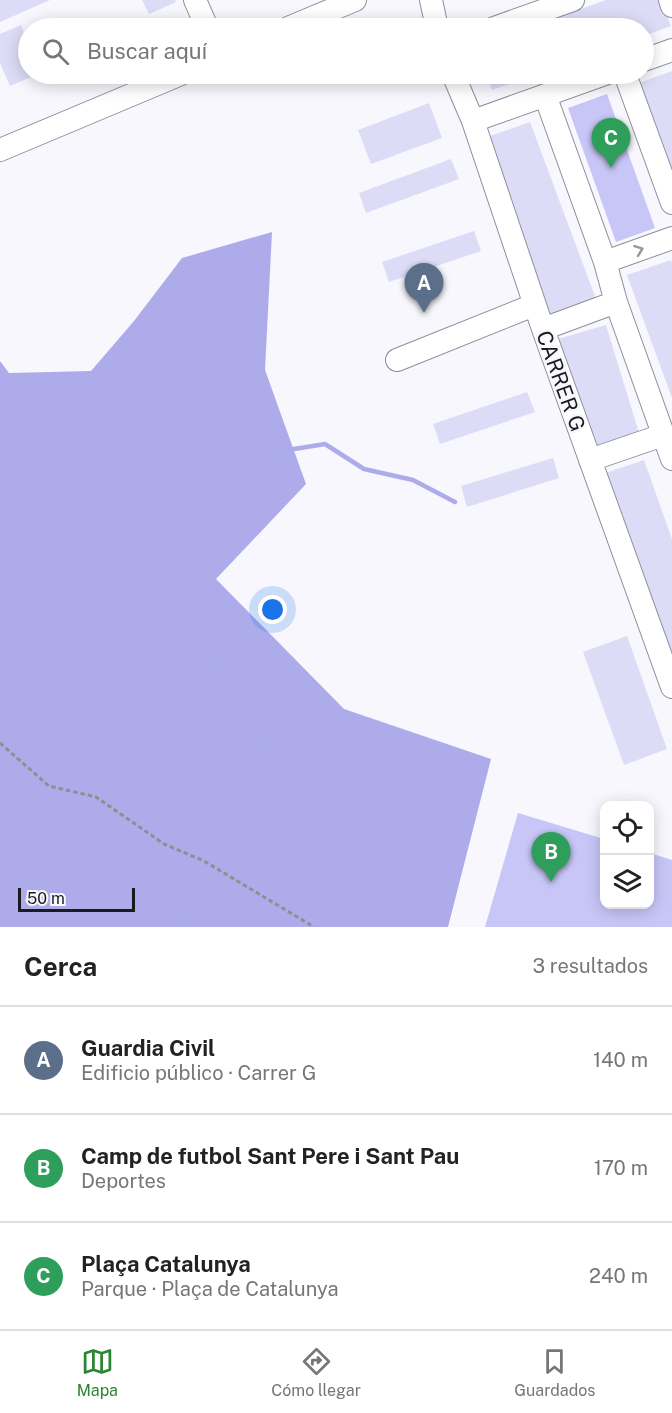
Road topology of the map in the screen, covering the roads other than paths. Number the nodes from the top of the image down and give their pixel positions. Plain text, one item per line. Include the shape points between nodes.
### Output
1 (195, 0) edge
2 (355, 0) edge
3 (573, 0) edge
4 (670, 0) edge
5 (672, 6) edge
6 (203, 18) edge
7 (312, 18) edge
8 (522, 18) edge
9 (672, 50) edge
10 (654, 56) edge
11 (157, 84) edge
12 (457, 84) edge
13 (576, 84) edge
14 (629, 84) edge
15 (545, 95) junction
16 (473, 121) junction
17 (0, 150) edge
18 (672, 203) edge
19 (672, 238) edge
20 (605, 262) junction
21 (616, 302) junction
22 (534, 305) junction
23 (543, 329) junction
24 (397, 360) dead end
25 (663, 435) junction
26 (672, 459) edge
27 (590, 460) junction
28 (672, 687) edge

1 - 6 street
2 - 7 street
3 - 8 street
4 - 5 street
9 - 10 street
11 - 17 street
12 - 16 street, CARRER G
13 - 15 street
14 - 18 street
15 - 16 street
15 - 20 street
16 - 22 street, CARRER G
20 -> 19 street
20 - 21 street
21 - 23 street
21 - 25 street
22 - 23 street, CARRER G
22 - 24 street
23 - 27 street, CARRER G
25 - 26 street
25 - 27 street
27 - 28 street, CARRER G

